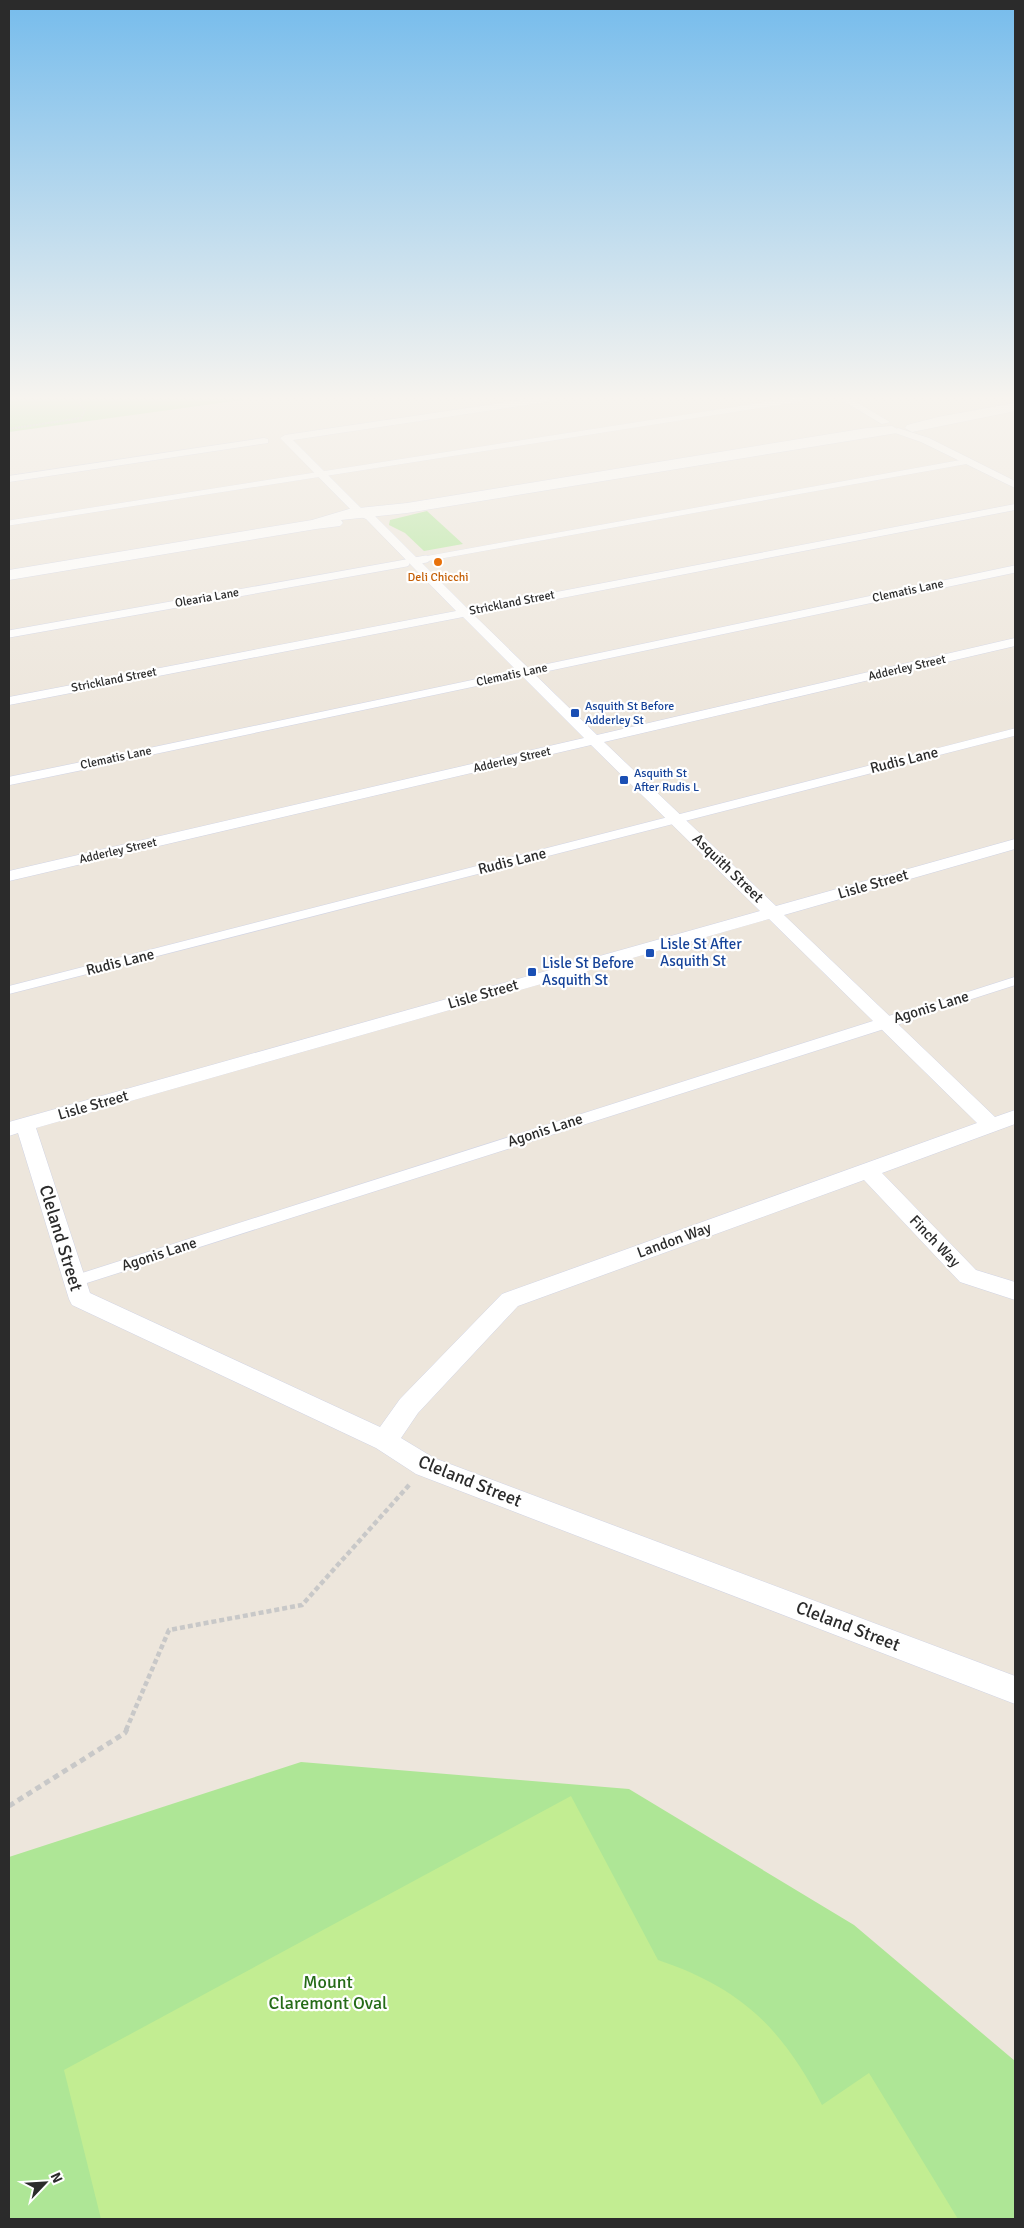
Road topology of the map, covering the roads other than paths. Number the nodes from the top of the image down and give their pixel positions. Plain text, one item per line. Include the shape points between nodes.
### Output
1 (136, 503) edge
2 (350, 503) edge
3 (437, 503) edge
4 (737, 503) edge
5 (1015, 507) edge
6 (363, 516) junction
7 (9, 523) edge
8 (411, 562) junction
9 (1015, 569) edge
10 (9, 575) edge
11 (464, 613) junction
12 (9, 634) edge
13 (1015, 642) edge
14 (525, 673) junction
15 (9, 701) edge
16 (1015, 732) edge
17 (594, 741) junction
18 (9, 780) edge
19 (677, 819) junction
20 (1015, 844) edge
21 (9, 876) edge
22 (774, 912) junction
23 (1015, 980) edge
24 (9, 990) edge
25 (884, 1022) junction
26 (1015, 1117) edge
27 (991, 1125) junction
28 (17, 1126) edge
29 (867, 1170) junction
30 (75, 1281) junction
31 (1015, 1291) edge
32 (385, 1441) junction
33 (1015, 1690) edge

1 - 7 lane
2 - 6 street, Asquith Street
3 - 6 main road
4 - 8 lane, Olearia Lane
5 - 11 street, Strickland Street
6 - 8 street, Asquith Street
6 - 10 main road
8 - 11 street, Asquith Street via 446,602
8 - 12 lane, Olearia Lane
9 - 14 lane, Clematis Lane
11 - 14 street, Asquith Street
11 - 15 street, Strickland Street
13 - 17 street, Adderley Street
14 - 17 street, Asquith Street
14 - 18 lane, Clematis Lane
16 - 19 lane, Rudis Lane
17 - 19 street, Asquith Street
17 - 21 street, Adderley Street
19 - 22 street, Asquith Street
19 - 24 lane, Rudis Lane
20 - 22 street, Lisle Street
22 - 25 street, Asquith Street
22 - 28 street, Lisle Street
23 - 25 lane, Agonis Lane
25 - 27 street, Asquith Street
25 - 30 lane, Agonis Lane
26 - 27 street, Landon Way
27 - 29 street, Landon Way
28 - 30 street, Cleland Street
29 - 31 street, Finch Way via 968,1276
29 - 32 street, Landon Way via 510,1300 409,1406
30 - 32 street, Cleland Street via 80,1299
32 - 33 street, Cleland Street via 425,1466

